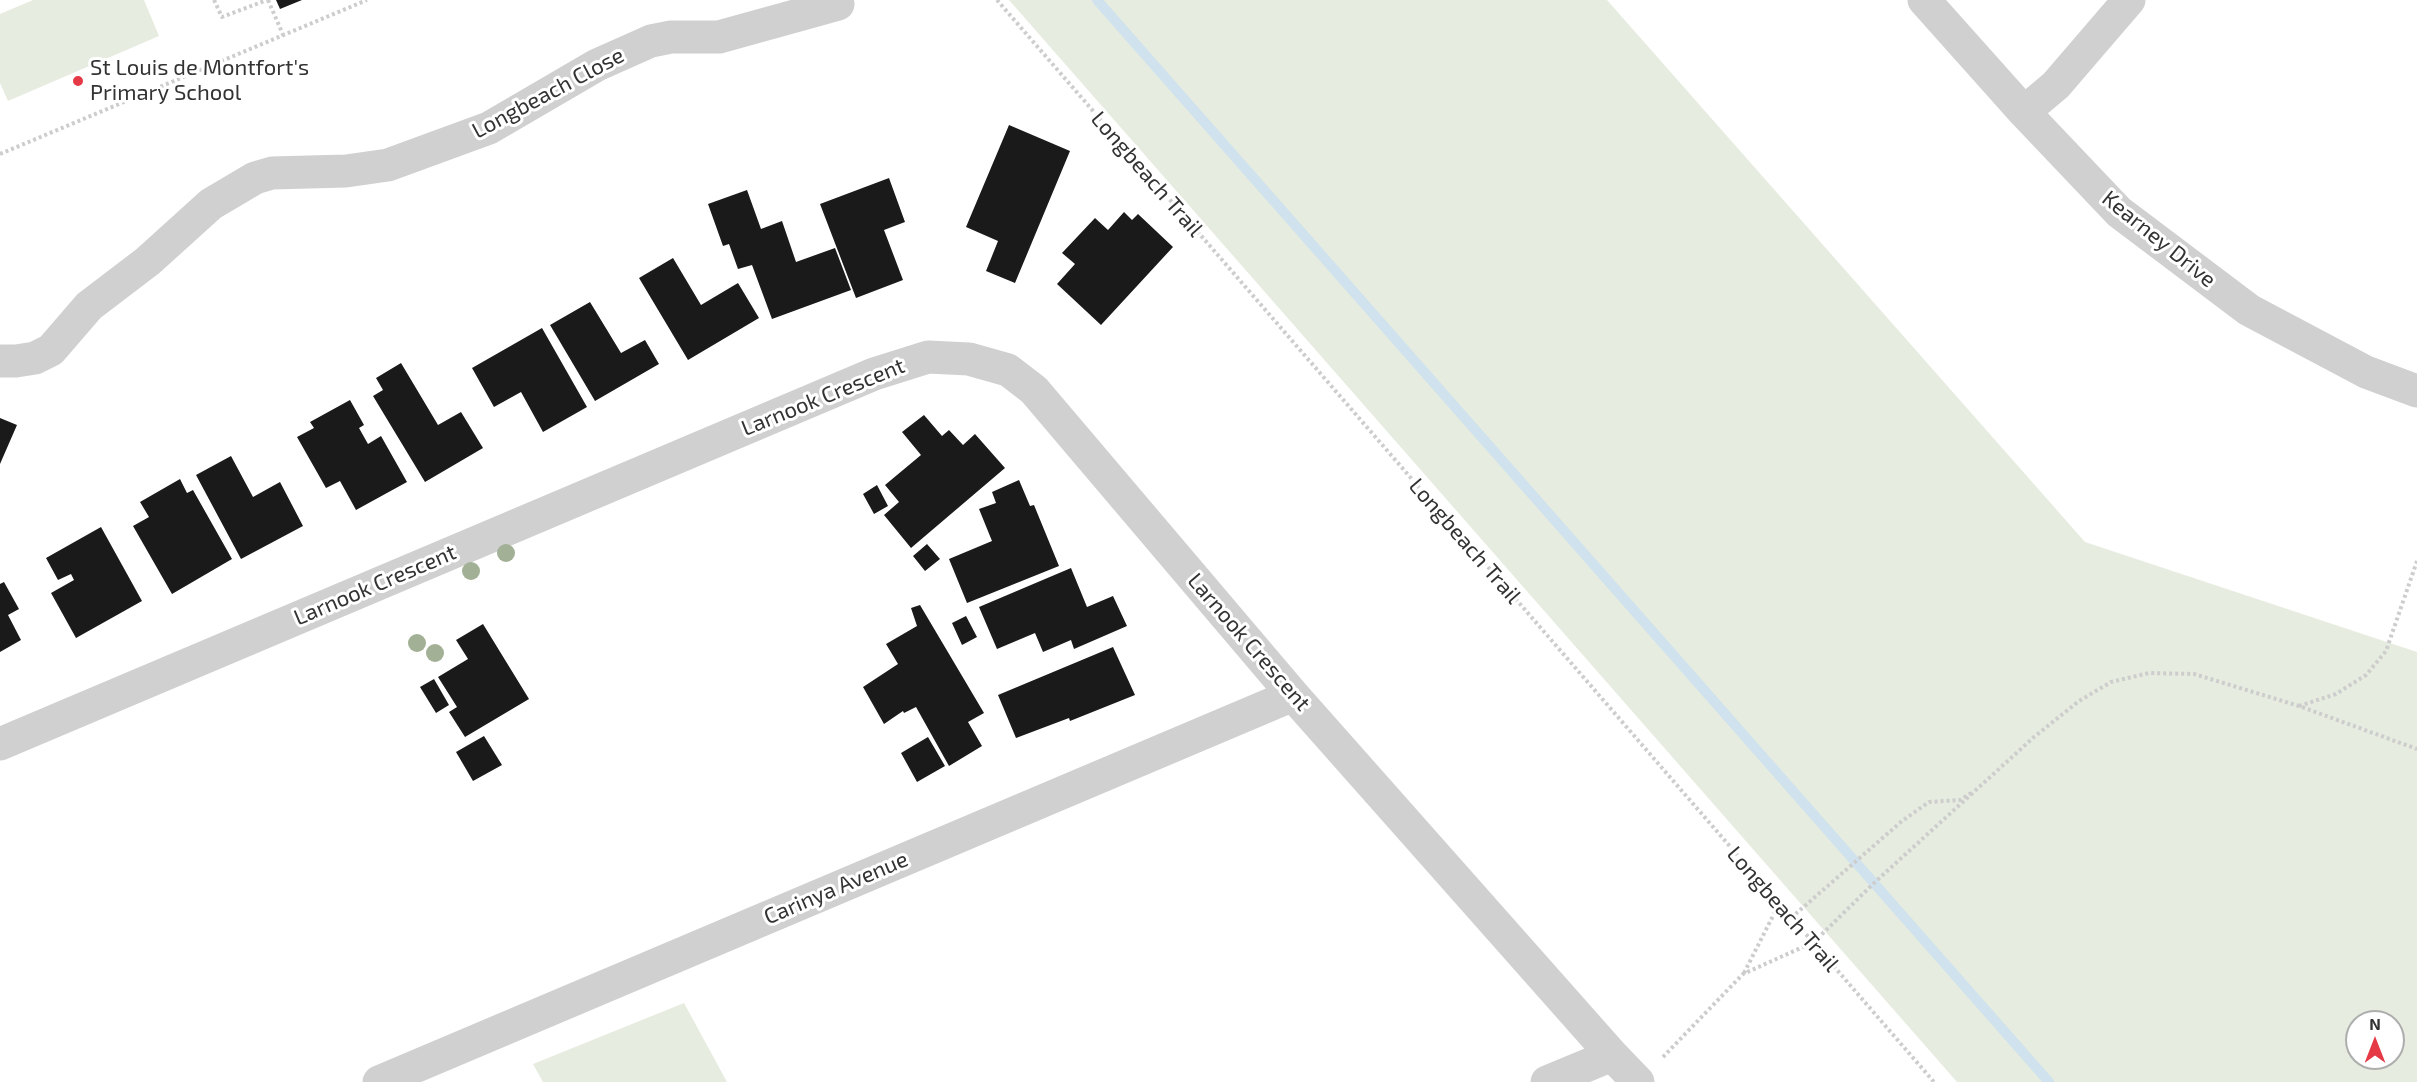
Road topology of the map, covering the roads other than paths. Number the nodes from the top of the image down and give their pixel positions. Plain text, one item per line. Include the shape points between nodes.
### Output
1 (1924, 0) edge
2 (2129, 0) edge
3 (838, 4) dead end
4 (2024, 112) junction
5 (0, 360) edge
6 (2417, 391) edge
7 (1293, 695) junction
8 (0, 744) edge
9 (1612, 1055) junction
10 (379, 1082) edge
11 (1547, 1082) edge
12 (1638, 1082) edge

1 - 4 street, Kearney Drive
2 - 4 street via 2056,85
3 - 5 street, Longbeach Close via 719,37 651,41 597,65 497,124 388,165 346,171 272,173 255,178 211,204 153,257 89,306 51,350 34,358
4 - 6 street, Kearney Drive via 2119,212 2249,310 2366,372
7 - 8 street, Larnook Crescent via 1034,390 1008,370 969,359 928,357 874,374
7 - 9 street, Larnook Crescent
7 - 10 street, Carinya Avenue
9 - 11 street
9 - 12 street, Larnook Crescent

